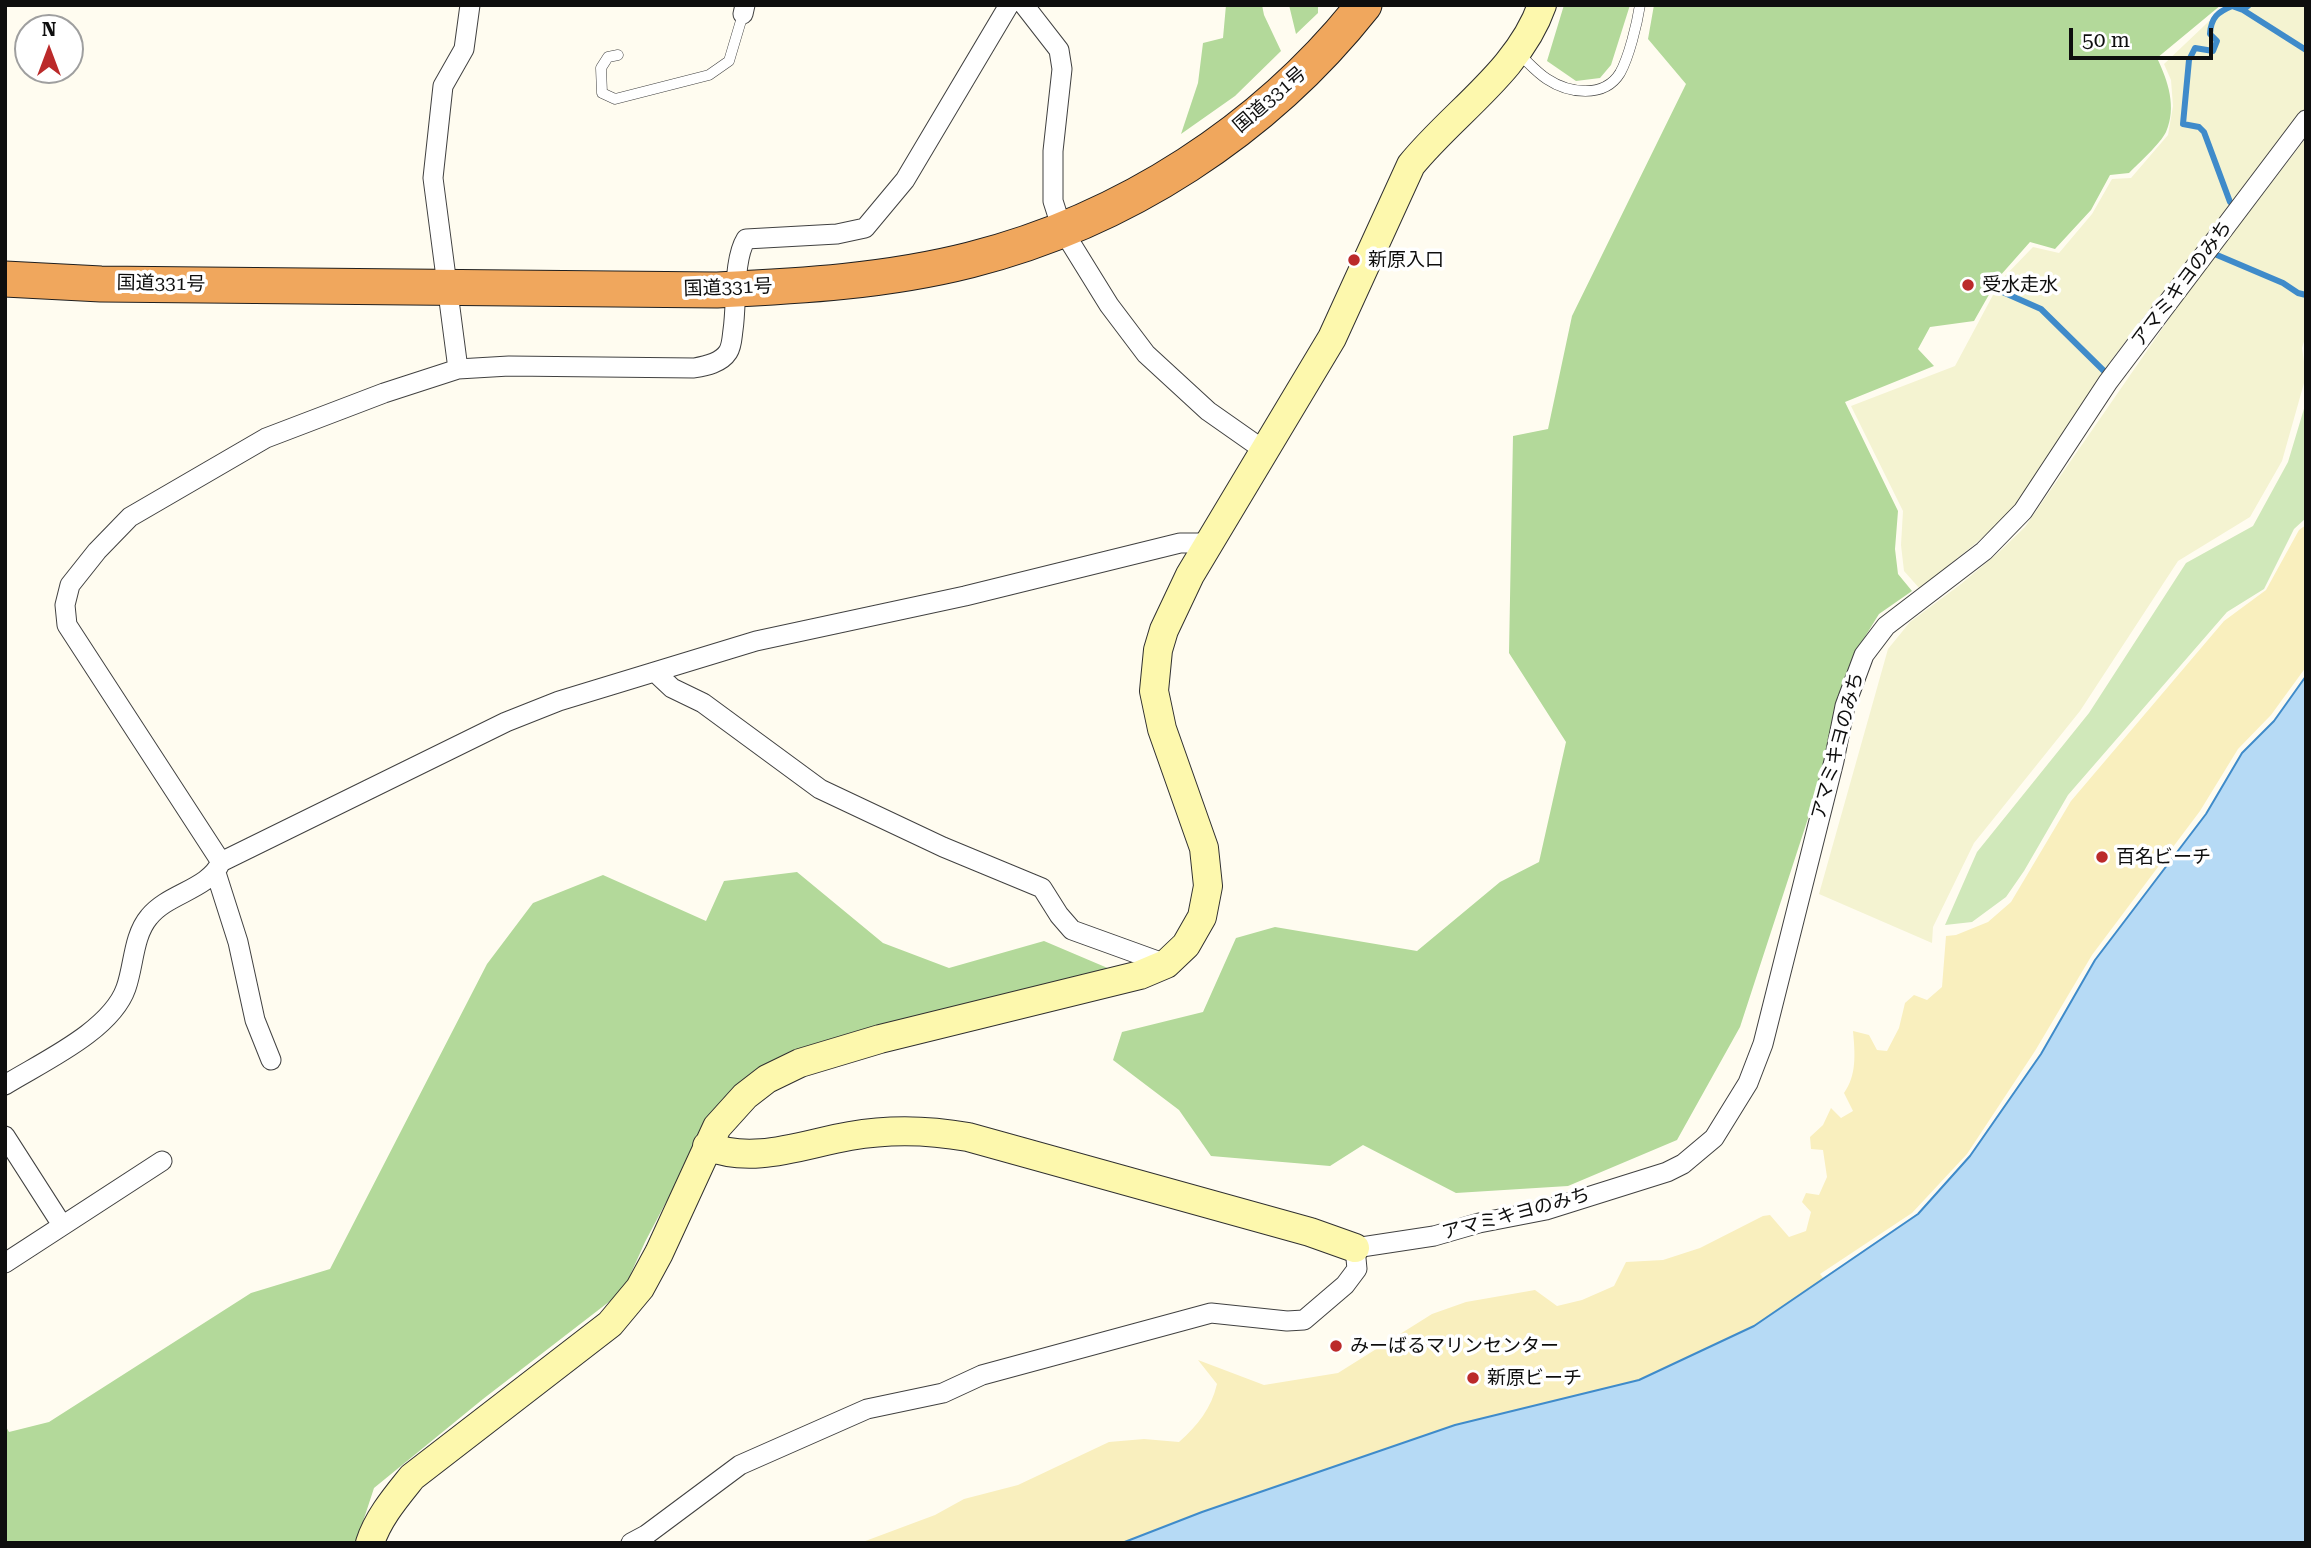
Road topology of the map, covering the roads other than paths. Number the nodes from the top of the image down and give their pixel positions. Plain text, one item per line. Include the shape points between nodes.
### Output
1 (470, 5) edge
2 (1009, 5) edge
3 (1024, 5) edge
4 (1364, 5) edge
5 (1542, 5) edge
6 (1640, 5) edge
7 (744, 10) edge
8 (1518, 52) junction
9 (618, 55) dead end
10 (2306, 120) edge
11 (1062, 229) junction
12 (5, 279) edge
13 (449, 288) junction
14 (738, 289) junction
15 (458, 369) junction
16 (1265, 451) junction
17 (1209, 543) junction
18 (656, 673) junction
19 (219, 868) junction
20 (1166, 964) junction
21 (271, 1060) dead end
22 (5, 1085) edge
23 (5, 1136) edge
24 (707, 1146) junction
25 (162, 1161) dead end
26 (62, 1226) junction
27 (1356, 1248) junction
28 (5, 1263) edge
29 (370, 1543) edge
30 (631, 1543) edge

1 - 13 street via 464,49 443,86 434,156 434,196
2 - 14 street via 905,180 865,228 746,239 737,260
3 - 11 street via 1059,50 1062,69 1053,201
4 - 11 highway, 国道331号 via 1292,85 1226,139 1148,191
5 - 8 street
6 - 8 lane via 1620,73 1600,89 1566,89 1546,79
7 - 9 lane via 729,61 709,75 615,99 602,93 601,68 608,57
8 - 16 street via 1411,164 1332,338
10 - 27 street, アマミキヨのみち via 2108,382 2024,511 1984,551 1886,626 1864,655 1845,706 1756,1066 1714,1138 1667,1172 1546,1210 1434,1236
11 - 14 highway, 国道331号 via 923,270 819,285
11 - 16 street via 1146,354 1209,411
12 - 13 highway, 国道331号
13 - 14 highway, 国道331号
13 - 15 street
14 - 15 street via 727,353 707,365
15 - 19 street via 265,438 130,517 70,585 67,625
16 - 17 street
17 - 18 street via 1180,543 756,641
17 - 20 street via 1164,630 1155,673 1161,729 1205,848 1208,869 1202,917 1186,945
18 - 19 street via 559,701 506,722
18 - 20 street via 820,789 1042,888 1072,930
19 - 21 street via 255,1020
19 - 22 street via 149,917 139,936 125,990 102,1022
20 - 24 street via 1107,984 800,1063 745,1096 717,1127
23 - 26 street
24 - 27 street via 745,1155 851,1135 940,1132
24 - 29 street via 640,1288 610,1324 412,1477 390,1505
25 - 26 street
26 - 28 street
27 - 30 street via 1357,1269 1304,1320 1211,1313 982,1375 943,1393 867,1409 740,1465

